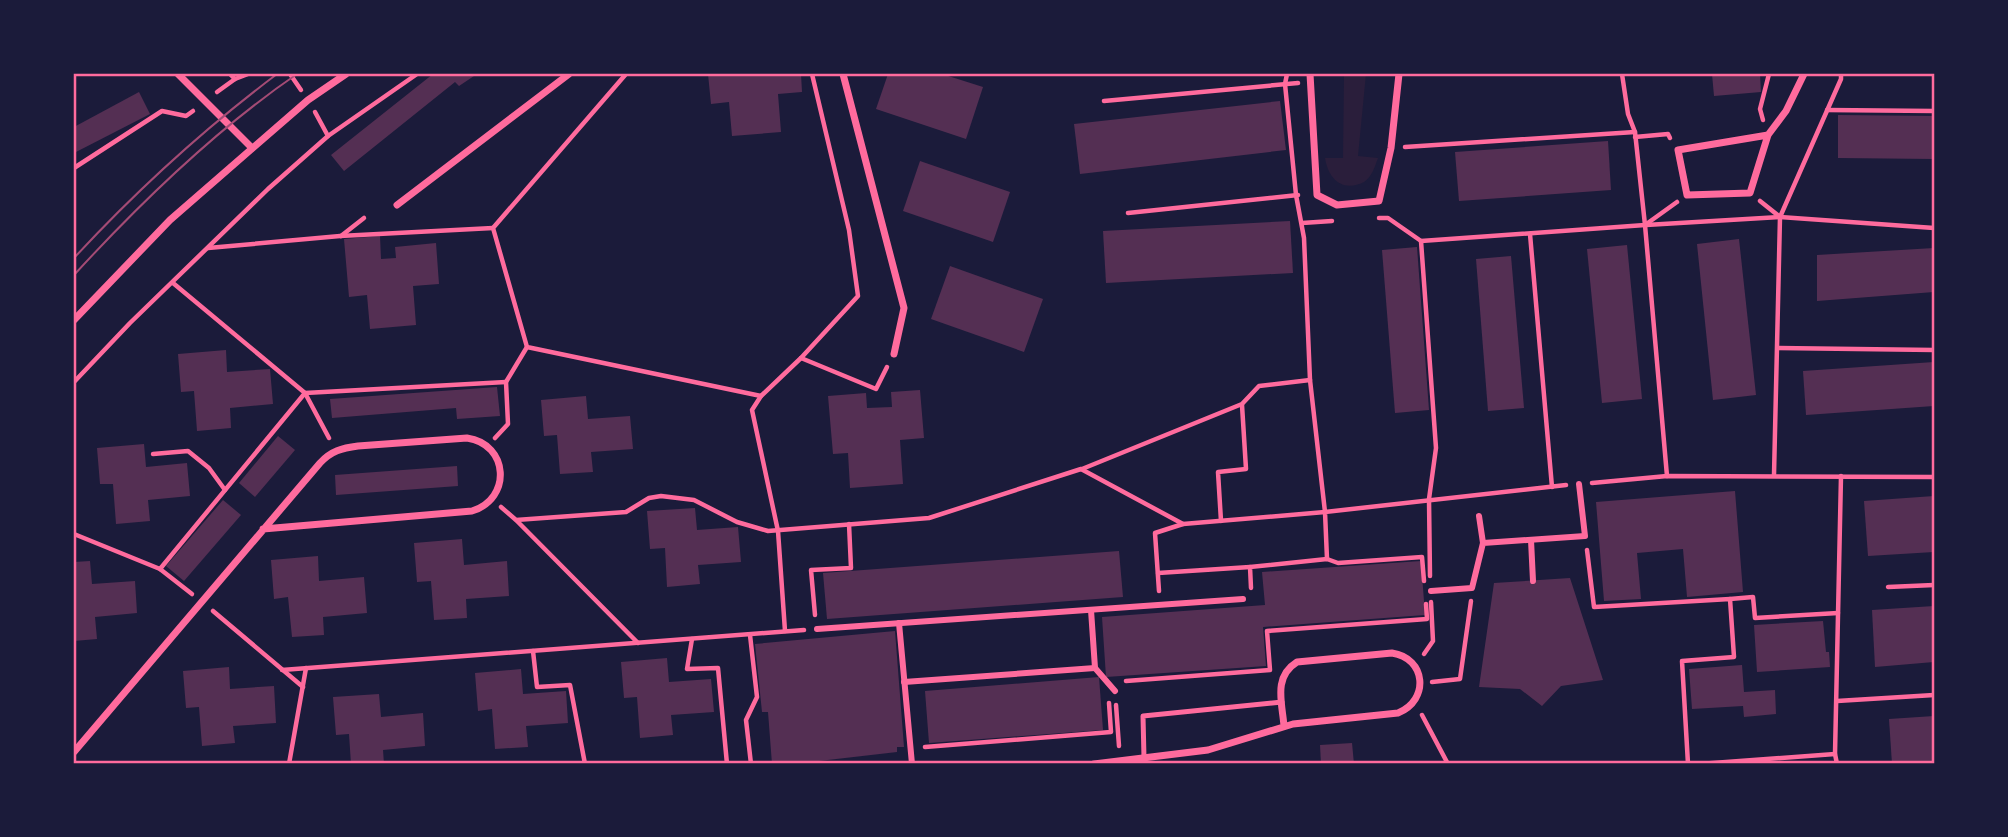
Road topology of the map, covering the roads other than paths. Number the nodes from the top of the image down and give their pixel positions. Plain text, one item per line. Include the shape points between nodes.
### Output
1 (178, 74) edge
2 (346, 74) edge
3 (569, 74) edge
4 (844, 74) edge
5 (1310, 74) edge
6 (1399, 74) edge
7 (1804, 74) edge
8 (1768, 135) junction
9 (252, 148) junction
10 (397, 205) dead end
11 (74, 320) edge
12 (894, 354) road end
13 (1579, 484) road end
14 (1479, 516) dead end
15 (263, 529) junction
16 (1531, 540) junction
17 (1483, 543) junction
18 (1533, 580) dead end
19 (1428, 593) road end
20 (1243, 599) dead end
21 (1091, 610) junction
22 (899, 623) junction
23 (817, 629) road end
24 (1095, 668) junction
25 (904, 682) junction
26 (1115, 691) road end
27 (1282, 702) junction
28 (1284, 726) junction
29 (74, 752) edge
30 (1144, 758) junction
31 (912, 764) edge
32 (1094, 764) edge

1 - 9 street
2 - 9 street
3 - 10 street
4 - 12 street via 904,308
5 - 6 street via 1317,195 1337,205 1379,201 1391,148
7 - 8 street
8 - 8 street via 1678,150 1687,195 1750,192
9 - 11 street via 170,220
13 - 16 street via 1585,536
14 - 17 street
15 - 15 street via 335,450 473,439 496,456 501,472 492,499 466,512
15 - 29 street
16 - 17 street
16 - 18 street
17 - 19 street via 1472,588
20 - 21 street
21 - 22 street
21 - 24 street
22 - 23 street
22 - 25 street
24 - 25 street
24 - 26 street
25 - 31 street
27 - 28 street
27 - 28 street via 1283,676 1302,661 1399,654 1419,672 1421,684 1414,702 1398,713
27 - 30 lane via 1143,716
28 - 30 street via 1215,748
30 - 32 street

